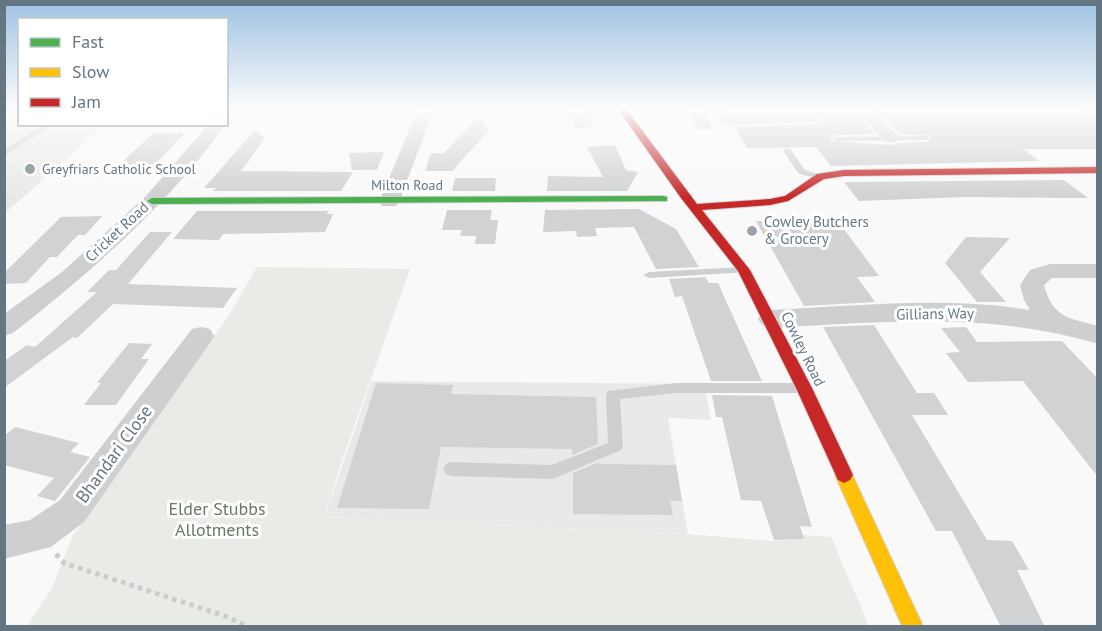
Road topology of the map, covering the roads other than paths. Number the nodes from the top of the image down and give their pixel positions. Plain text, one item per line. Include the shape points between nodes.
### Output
1 (28, 138) edge
2 (206, 138) edge
3 (414, 138) edge
4 (644, 138) edge
5 (787, 151) dead end
6 (4, 154) edge
7 (1098, 170) edge
8 (821, 176) junction
9 (663, 199) dead end
10 (152, 201) junction
11 (389, 202) junction
12 (694, 207) junction
13 (744, 270) junction
14 (1098, 270) edge
15 (649, 275) dead end
16 (771, 319) junction
17 (1051, 321) junction
18 (4, 327) edge
19 (1098, 335) edge
20 (201, 336) dead end
21 (804, 388) junction
22 (451, 469) dead end
23 (4, 542) edge
24 (914, 627) edge

1 - 6 lane
2 - 10 street, Cricket Road
3 - 11 street
4 - 12 street, Cowley Road
5 - 8 lane via 802,172
7 - 8 street
8 - 12 street via 788,198
9 - 11 street, Milton Road
10 - 11 street, Milton Road
10 - 18 street, Cricket Road via 70,277
12 - 13 street, Cowley Road
13 - 15 lane
13 - 16 street, Cowley Road
14 - 17 street via 1038,274 1032,285 1036,300
16 - 17 street, Gillians Way via 956,312
16 - 21 street, Cowley Road
17 - 19 street, Gillians Way
20 - 23 street, Bhandari Close via 72,511 38,534
21 - 22 lane via 676,388 613,395 616,446 553,472
21 - 24 street, Cowley Road

